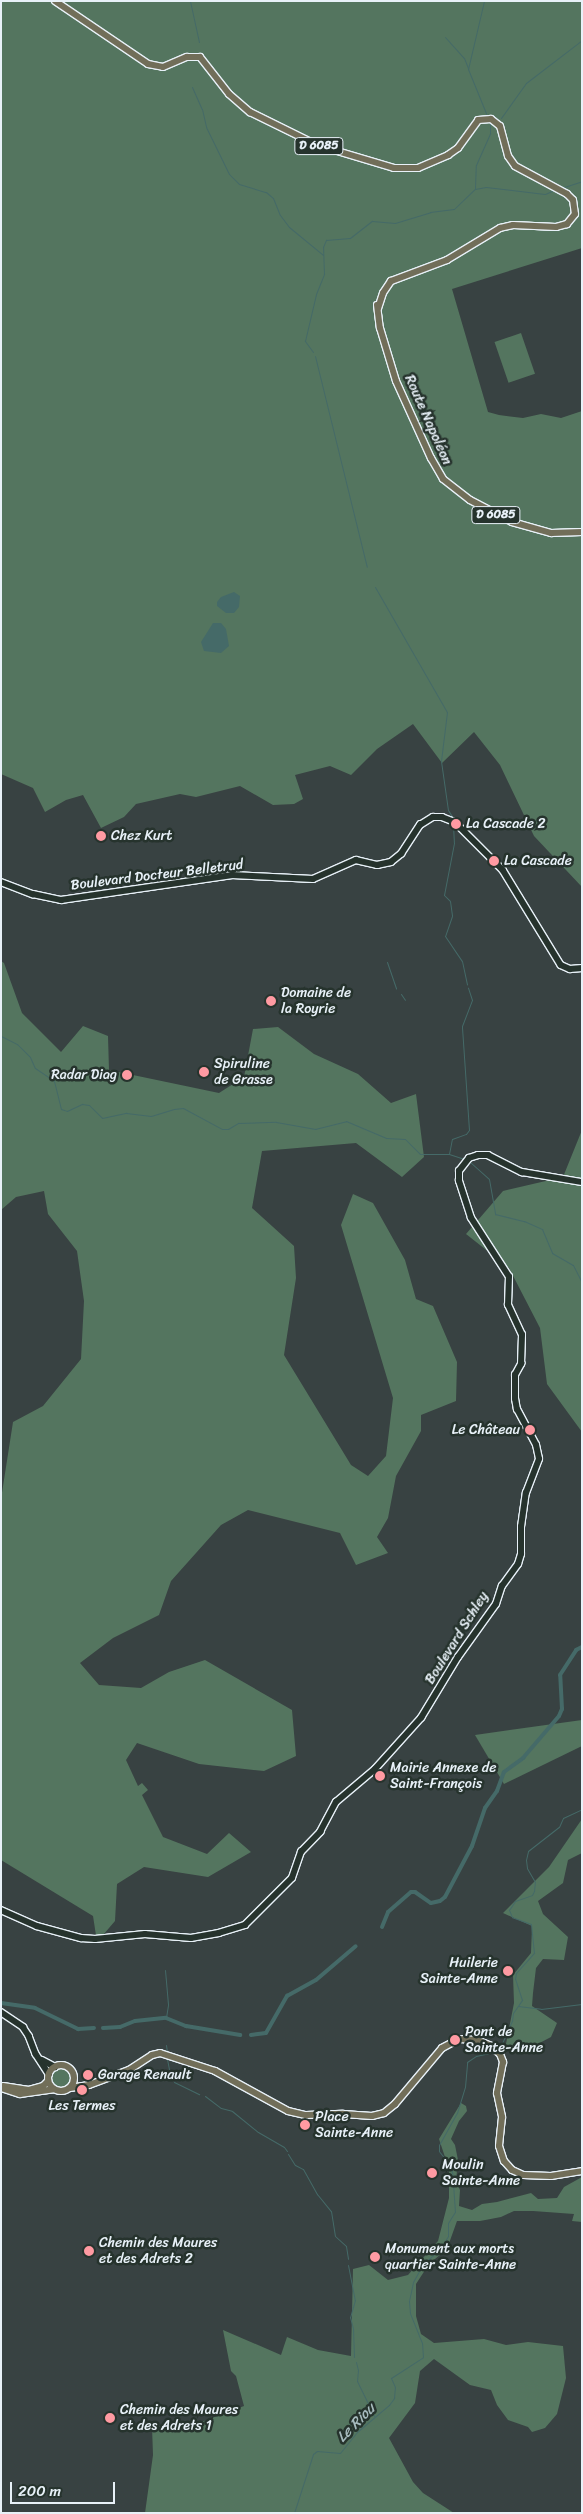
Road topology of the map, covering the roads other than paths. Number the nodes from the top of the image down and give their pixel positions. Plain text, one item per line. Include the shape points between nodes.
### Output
1 (55, 1) edge
2 (452, 257) junction
3 (423, 268) junction
4 (582, 532) edge
5 (1, 882) edge
6 (582, 968) edge
7 (580, 1182) edge
8 (1, 1910) edge
9 (1, 2012) edge
10 (38, 2058) junction
11 (55, 2066) junction
12 (48, 2077) junction
13 (74, 2077) junction
14 (89, 2084) junction
15 (1, 2087) edge
16 (70, 2088) junction
17 (54, 2089) junction
18 (582, 2170) edge

1 - 2 main road, Route Napoléon / D 6085 via 148,64 162,67 190,56 200,57 229,94 250,112 300,139 394,168 418,168 448,155 458,148 478,120 491,119 500,126 508,156 515,166 568,194 573,200 575,214 567,224 556,227 506,226
2 - 3 main road, Route Napoléon / D 6085
2 - 3 main road, Route Napoléon / D 6085
3 - 4 main road, Route Napoléon / D 6085 via 391,281 378,308 380,328 396,381 430,458 443,479 470,500 512,522 551,533
5 - 6 main road, Boulevard Docteur Belletrud via 38,896 61,900 232,875 313,879 352,861 376,865 391,862 401,854 420,825 433,817 442,817 455,822 503,870 561,965 570,969
7 - 8 main road, Boulevard Schley via 522,1172 488,1155 478,1155 463,1163 459,1171 459,1181 472,1218 509,1277 508,1305 522,1335 521,1364 515,1375 515,1399 517,1410 535,1442 538,1458 526,1493 522,1554 518,1564 502,1586 496,1604 458,1657 427,1709 368,1776 336,1802 320,1832 301,1852 292,1878 244,1925 191,1938 145,1934 81,1938 48,1930
9 - 10 main road via 23,2027
10 - 11 main road
10 - 12 main road
11 - 12 main road
11 - 13 main road via 66,2066
12 - 15 main road via 43,2086 29,2090
12 - 17 main road
13 - 14 main road
13 - 16 main road
14 - 16 main road
14 - 18 main road via 160,2053 215,2071 288,2111 306,2115 372,2116 388,2110 436,2054 451,2042 483,2041 500,2054 503,2067 497,2093 502,2117 499,2146 504,2161 523,2175 551,2176
15 - 17 main road via 20,2094
16 - 17 main road via 63,2091

